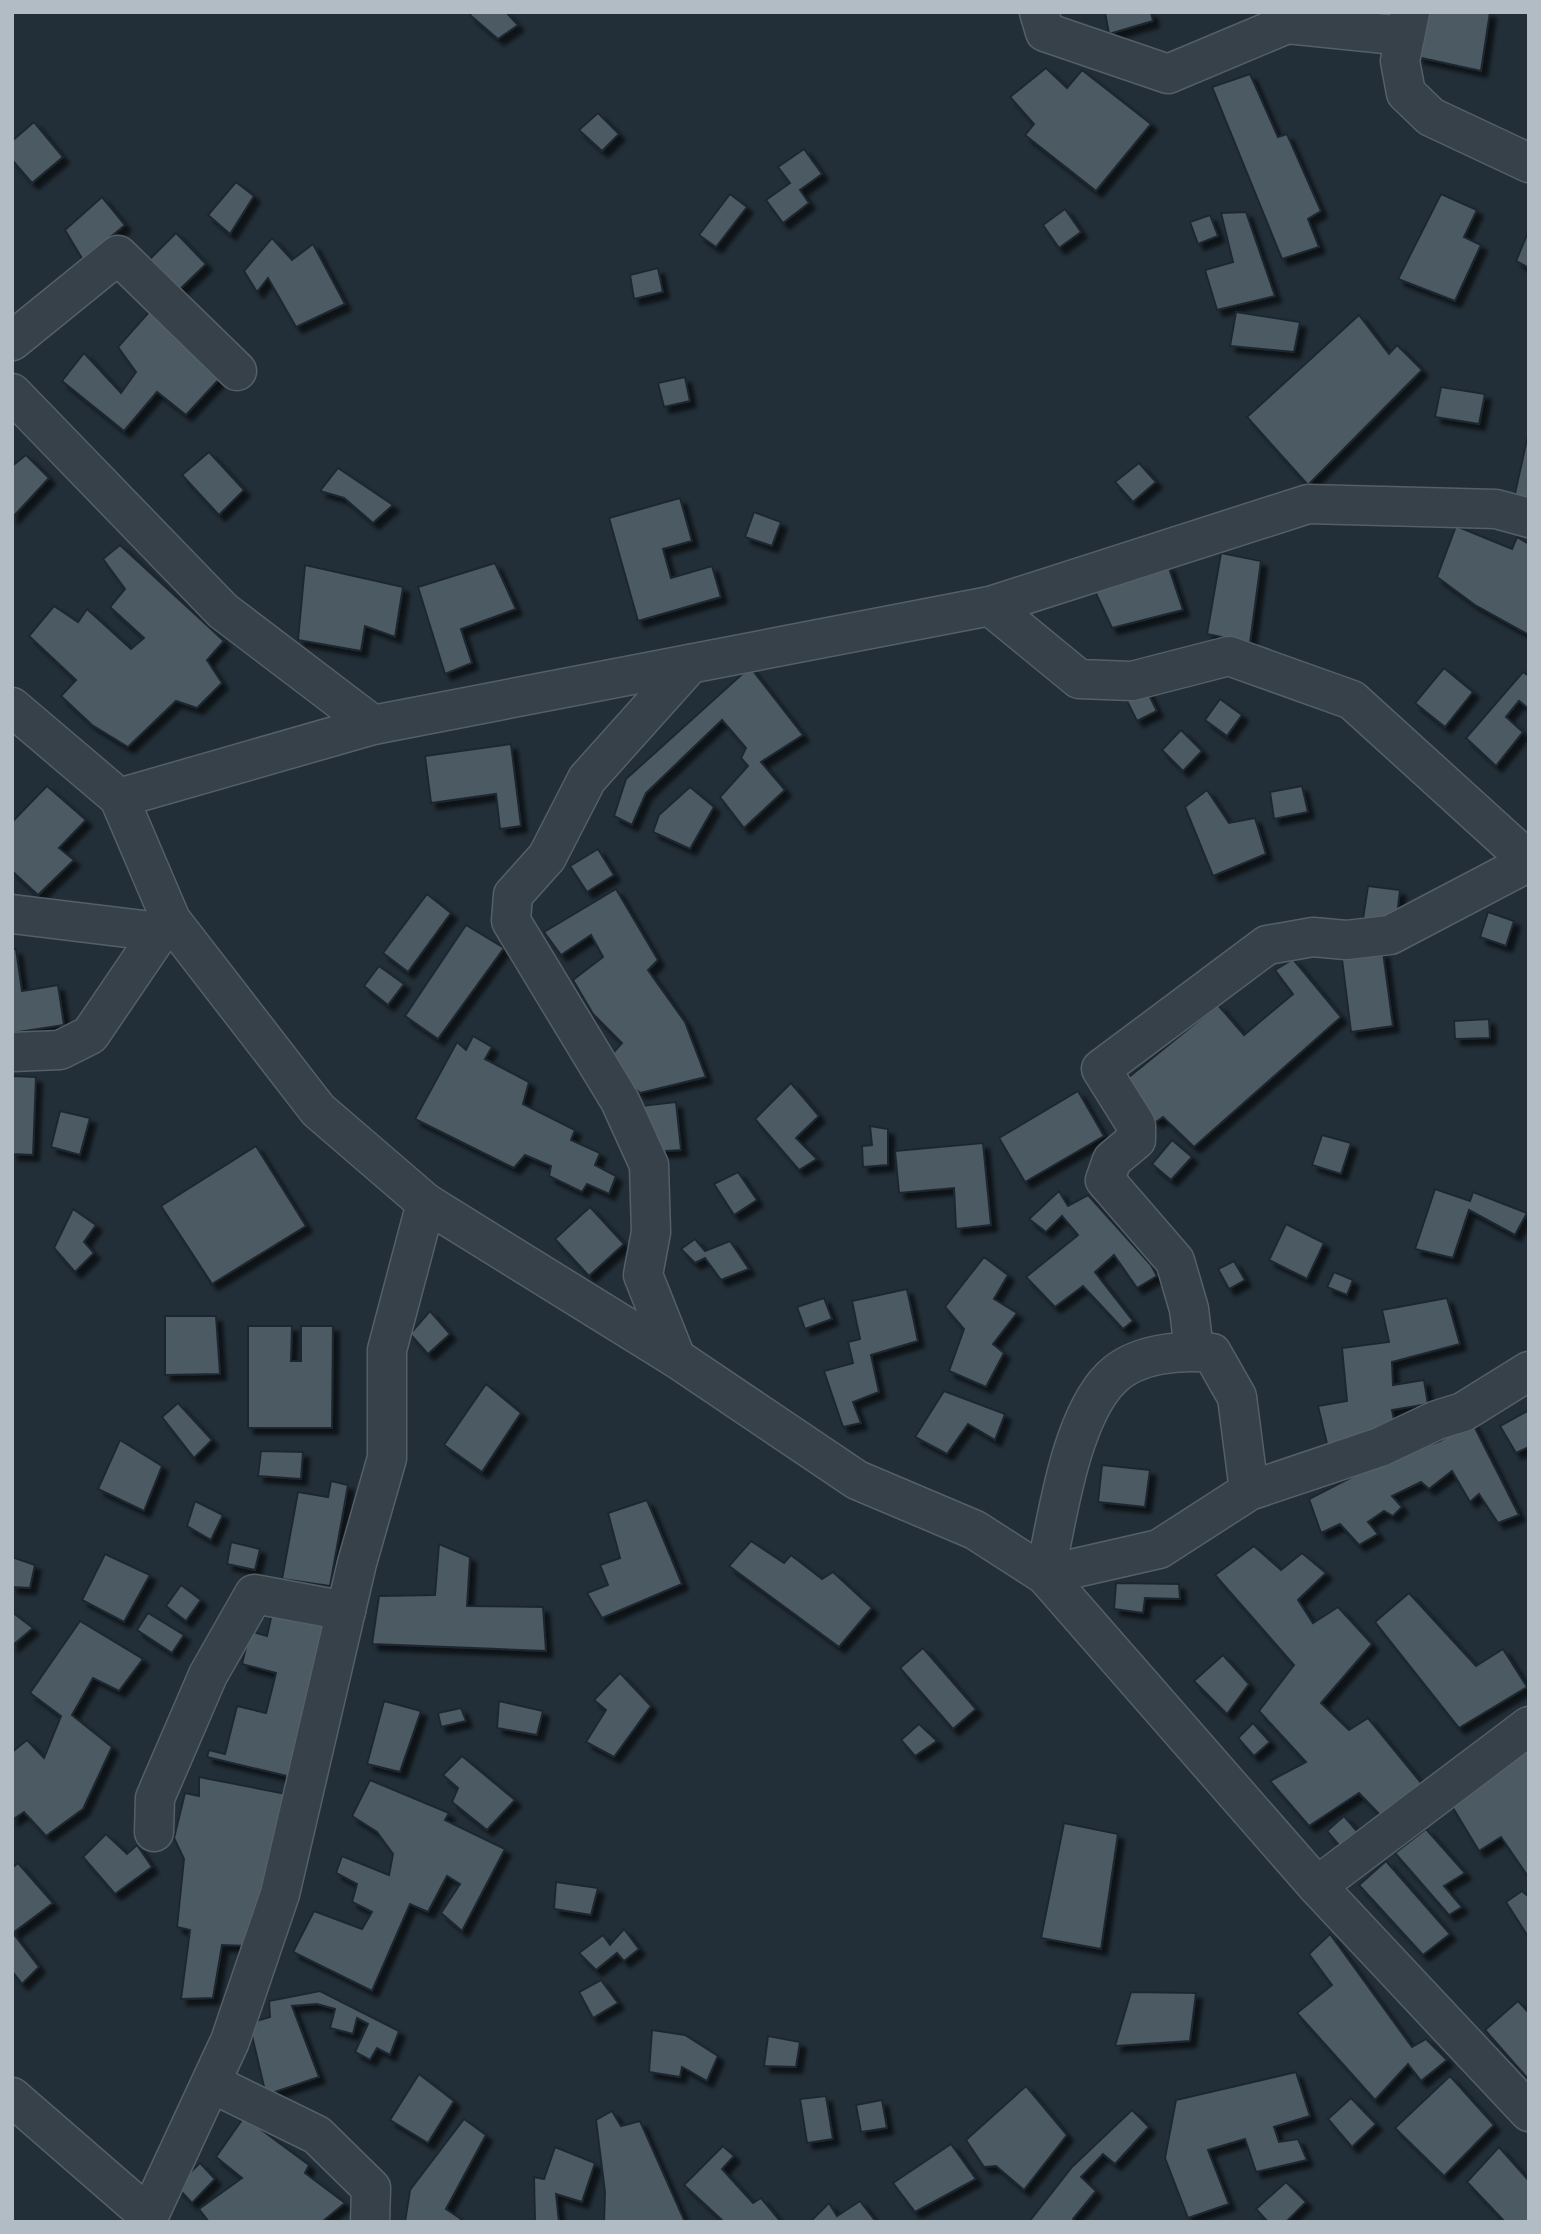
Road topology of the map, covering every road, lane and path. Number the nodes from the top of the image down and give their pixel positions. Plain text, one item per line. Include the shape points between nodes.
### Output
1 (1039, 12) edge
2 (1408, 24) edge
3 (1529, 163) edge
4 (12, 341) edge
5 (237, 371) dead end
6 (12, 393) edge
7 (1529, 518) edge
8 (990, 606) junction
9 (690, 664) junction
10 (12, 707) edge
11 (373, 724) junction
12 (119, 798) junction
13 (1529, 862) edge
14 (12, 914) edge
15 (165, 926) junction
16 (12, 1052) edge
17 (426, 1203) junction
18 (1194, 1351) junction
19 (676, 1357) junction
20 (1529, 1371) edge
21 (1250, 1491) junction
22 (1045, 1575) junction
23 (346, 1611) junction
24 (1529, 1726) edge
25 (154, 1832) dead end
26 (1317, 1886) junction
27 (211, 2083) junction
28 (12, 2097) edge
29 (1529, 2112) edge
30 (147, 2219) edge
31 (370, 2222) edge

1 - 2 street via 1045,32 1168,74 1287,24
2 - 3 street via 1400,61 1406,93 1431,117
4 - 5 street via 118,255
6 - 11 street via 223,611
7 - 8 street via 1496,509 1308,504
8 - 9 street
8 - 13 street via 1079,679 1132,681 1229,656 1352,700
9 - 11 street
9 - 19 street via 587,779 547,857 513,895 511,922 620,1101 649,1166 651,1232 643,1275
10 - 12 street
11 - 12 street
12 - 15 street
13 - 18 street via 1390,935 1346,940 1313,937 1267,945 1101,1069 1136,1125 1136,1140 1112,1160 1105,1180 1175,1261 1189,1309
14 - 15 street
15 - 16 street via 90,1035 60,1050
15 - 17 street via 318,1110
17 - 19 street
17 - 23 street via 387,1350 387,1458
18 - 21 street via 1212,1353 1237,1397
18 - 22 street via 1149,1356 1111,1377 1086,1417 1064,1482
19 - 22 street via 857,1480 975,1530
20 - 21 street via 1463,1412 1380,1447
21 - 22 street via 1159,1549
22 - 26 street
23 - 25 street via 254,1594 208,1675 155,1798
23 - 27 street via 279,1894 230,2041
24 - 26 street
26 - 29 street
27 - 30 street
27 - 31 street via 317,2135 371,2188
28 - 30 street

